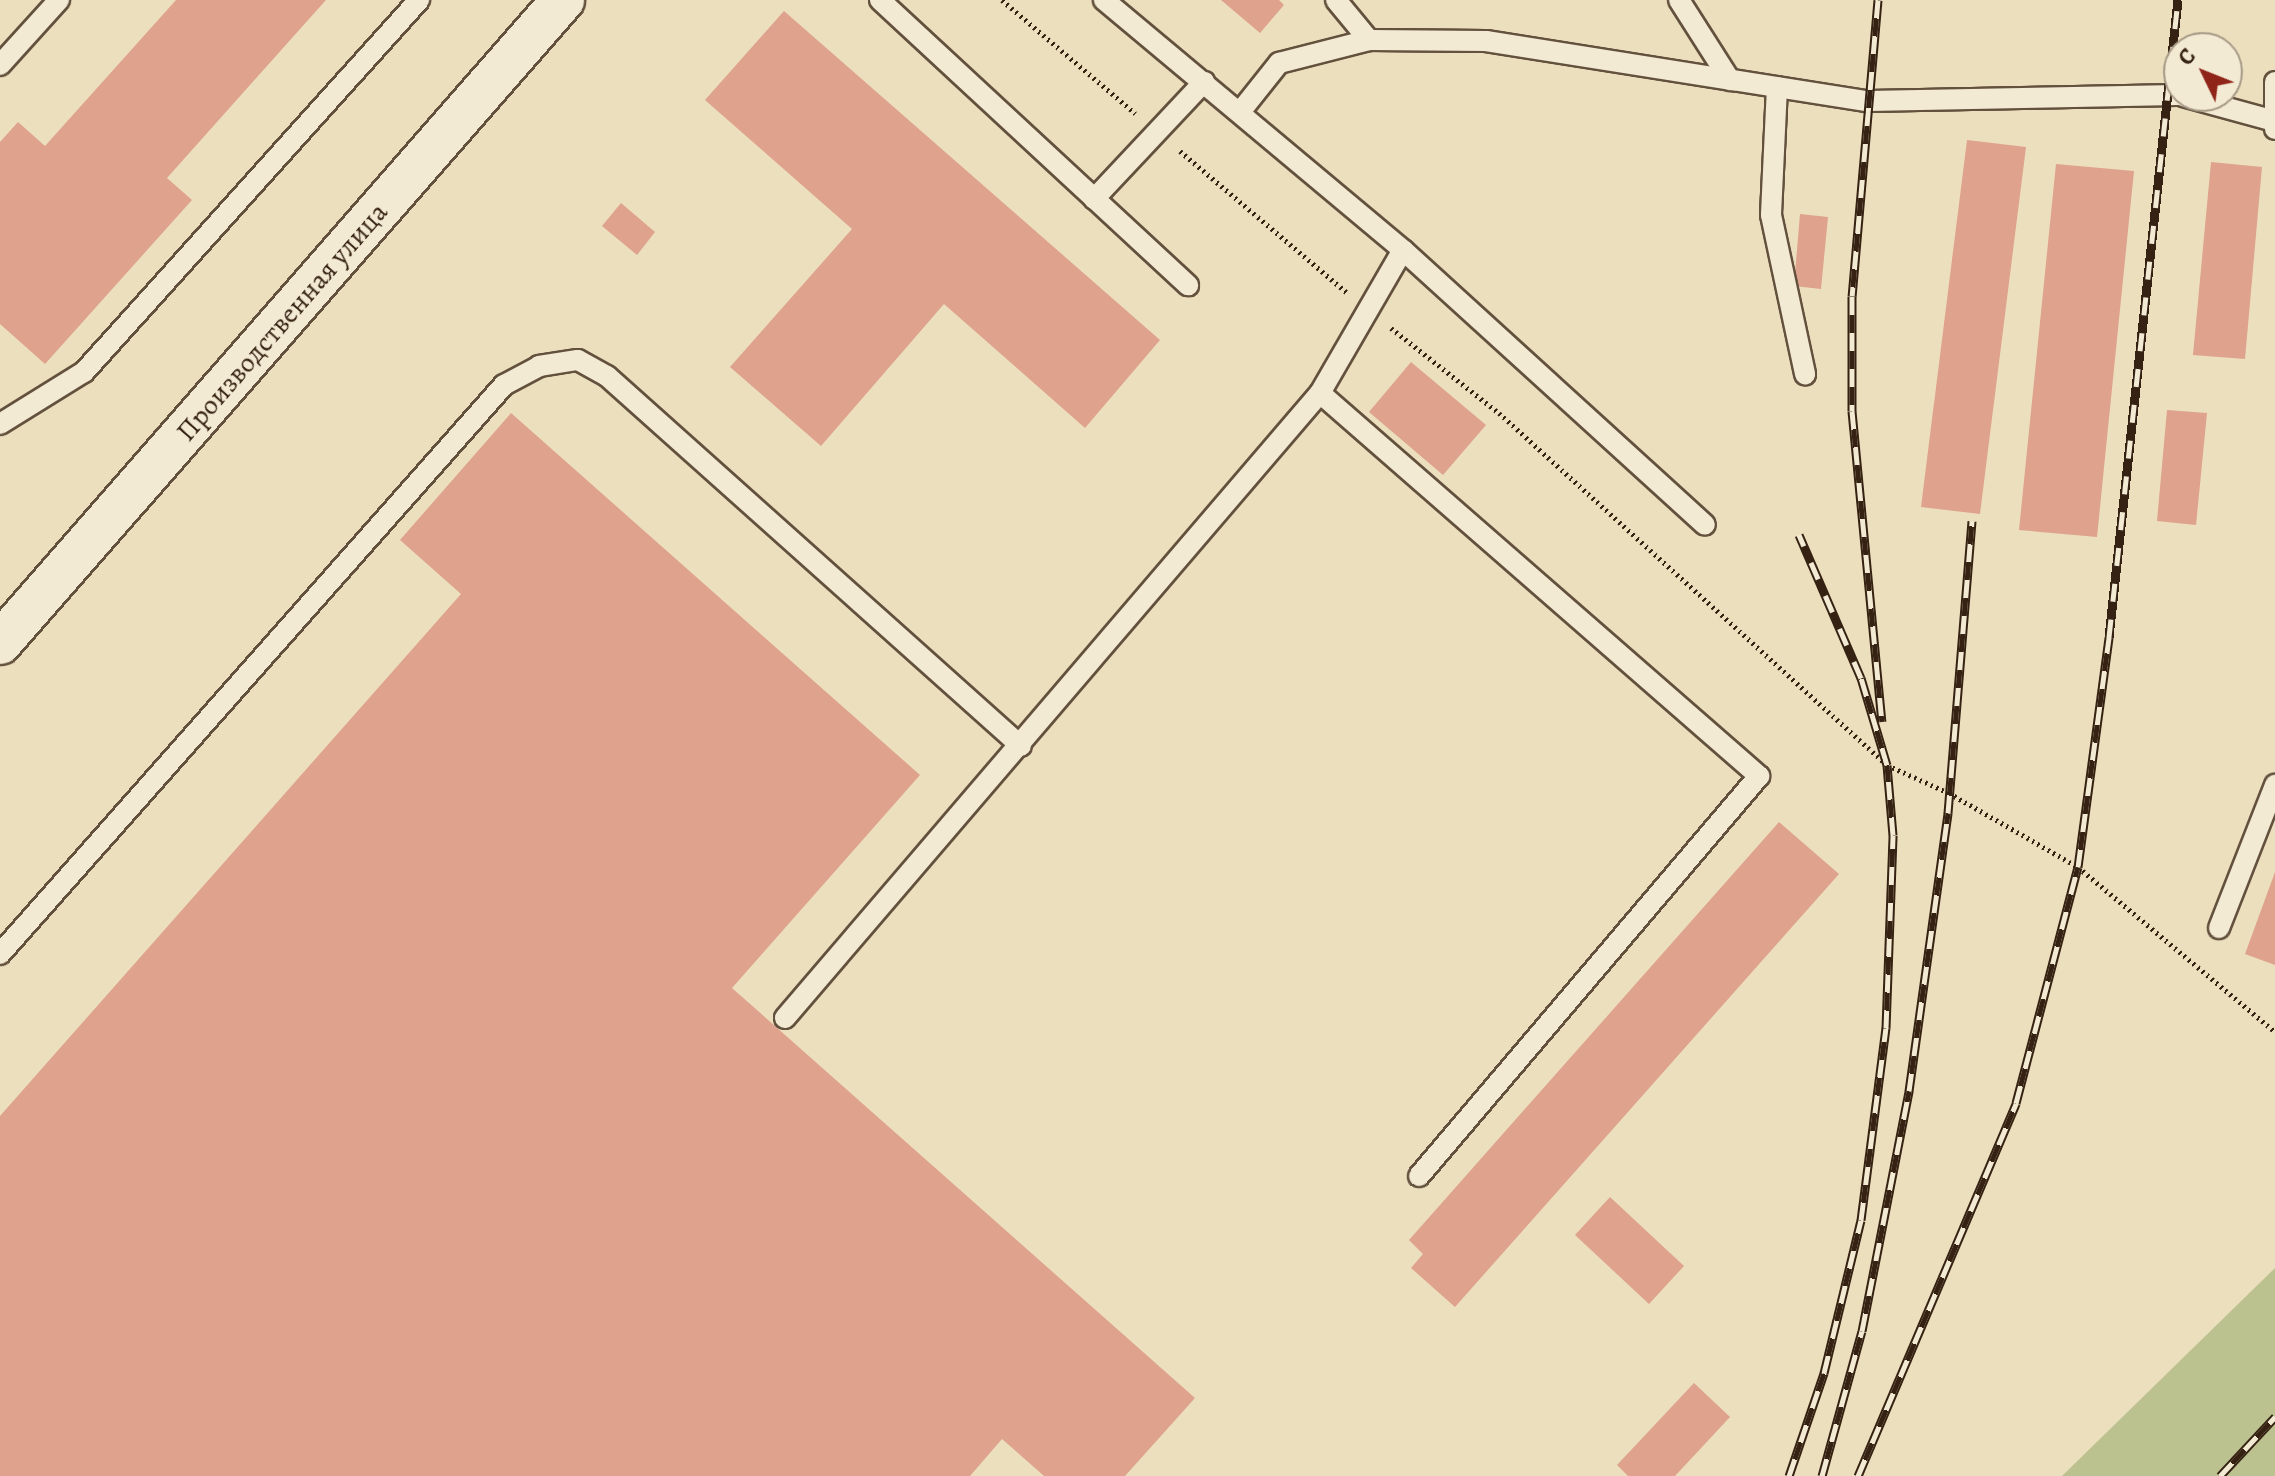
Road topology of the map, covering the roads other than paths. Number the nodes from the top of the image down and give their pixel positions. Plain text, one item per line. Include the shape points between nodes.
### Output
1 (59, 0) edge
2 (419, 0) edge
3 (563, 0) edge
4 (880, 0) edge
5 (1104, 0) edge
6 (1336, 0) edge
7 (1679, 0) edge
8 (1369, 40) junction
9 (0, 65) edge
10 (1730, 80) junction
11 (1204, 82) junction
12 (2275, 82) edge
13 (1777, 87) junction
14 (2163, 96) edge
15 (1240, 112) junction
16 (2234, 112) edge
17 (2273, 124) edge
18 (1094, 199) junction
19 (1403, 250) junction
20 (1188, 285) dead end
21 (1805, 374) dead end
22 (1320, 393) junction
23 (0, 424) edge
24 (1705, 525) dead end
25 (0, 643) edge
26 (1021, 746) junction
27 (2275, 785) edge
28 (2219, 928) dead end
29 (0, 954) edge
30 (785, 1018) dead end
31 (1419, 1176) dead end

1 - 9 lane
2 - 23 lane via 84,372
3 - 25 street, Производственная улица
4 - 18 lane
5 - 11 lane
6 - 8 lane
7 - 10 lane
8 - 10 lane via 1486,41
8 - 15 lane via 1279,63
10 - 13 lane
11 - 15 lane
11 - 18 lane
12 - 17 lane
13 - 14 lane via 1866,101
13 - 21 lane via 1771,215
15 - 19 lane
16 - 17 lane
18 - 20 lane
19 - 22 lane
19 - 24 lane
22 - 26 lane
22 - 31 lane via 1759,776
26 - 29 lane via 607,376 578,360 539,366 504,385
26 - 30 lane
27 - 28 lane

